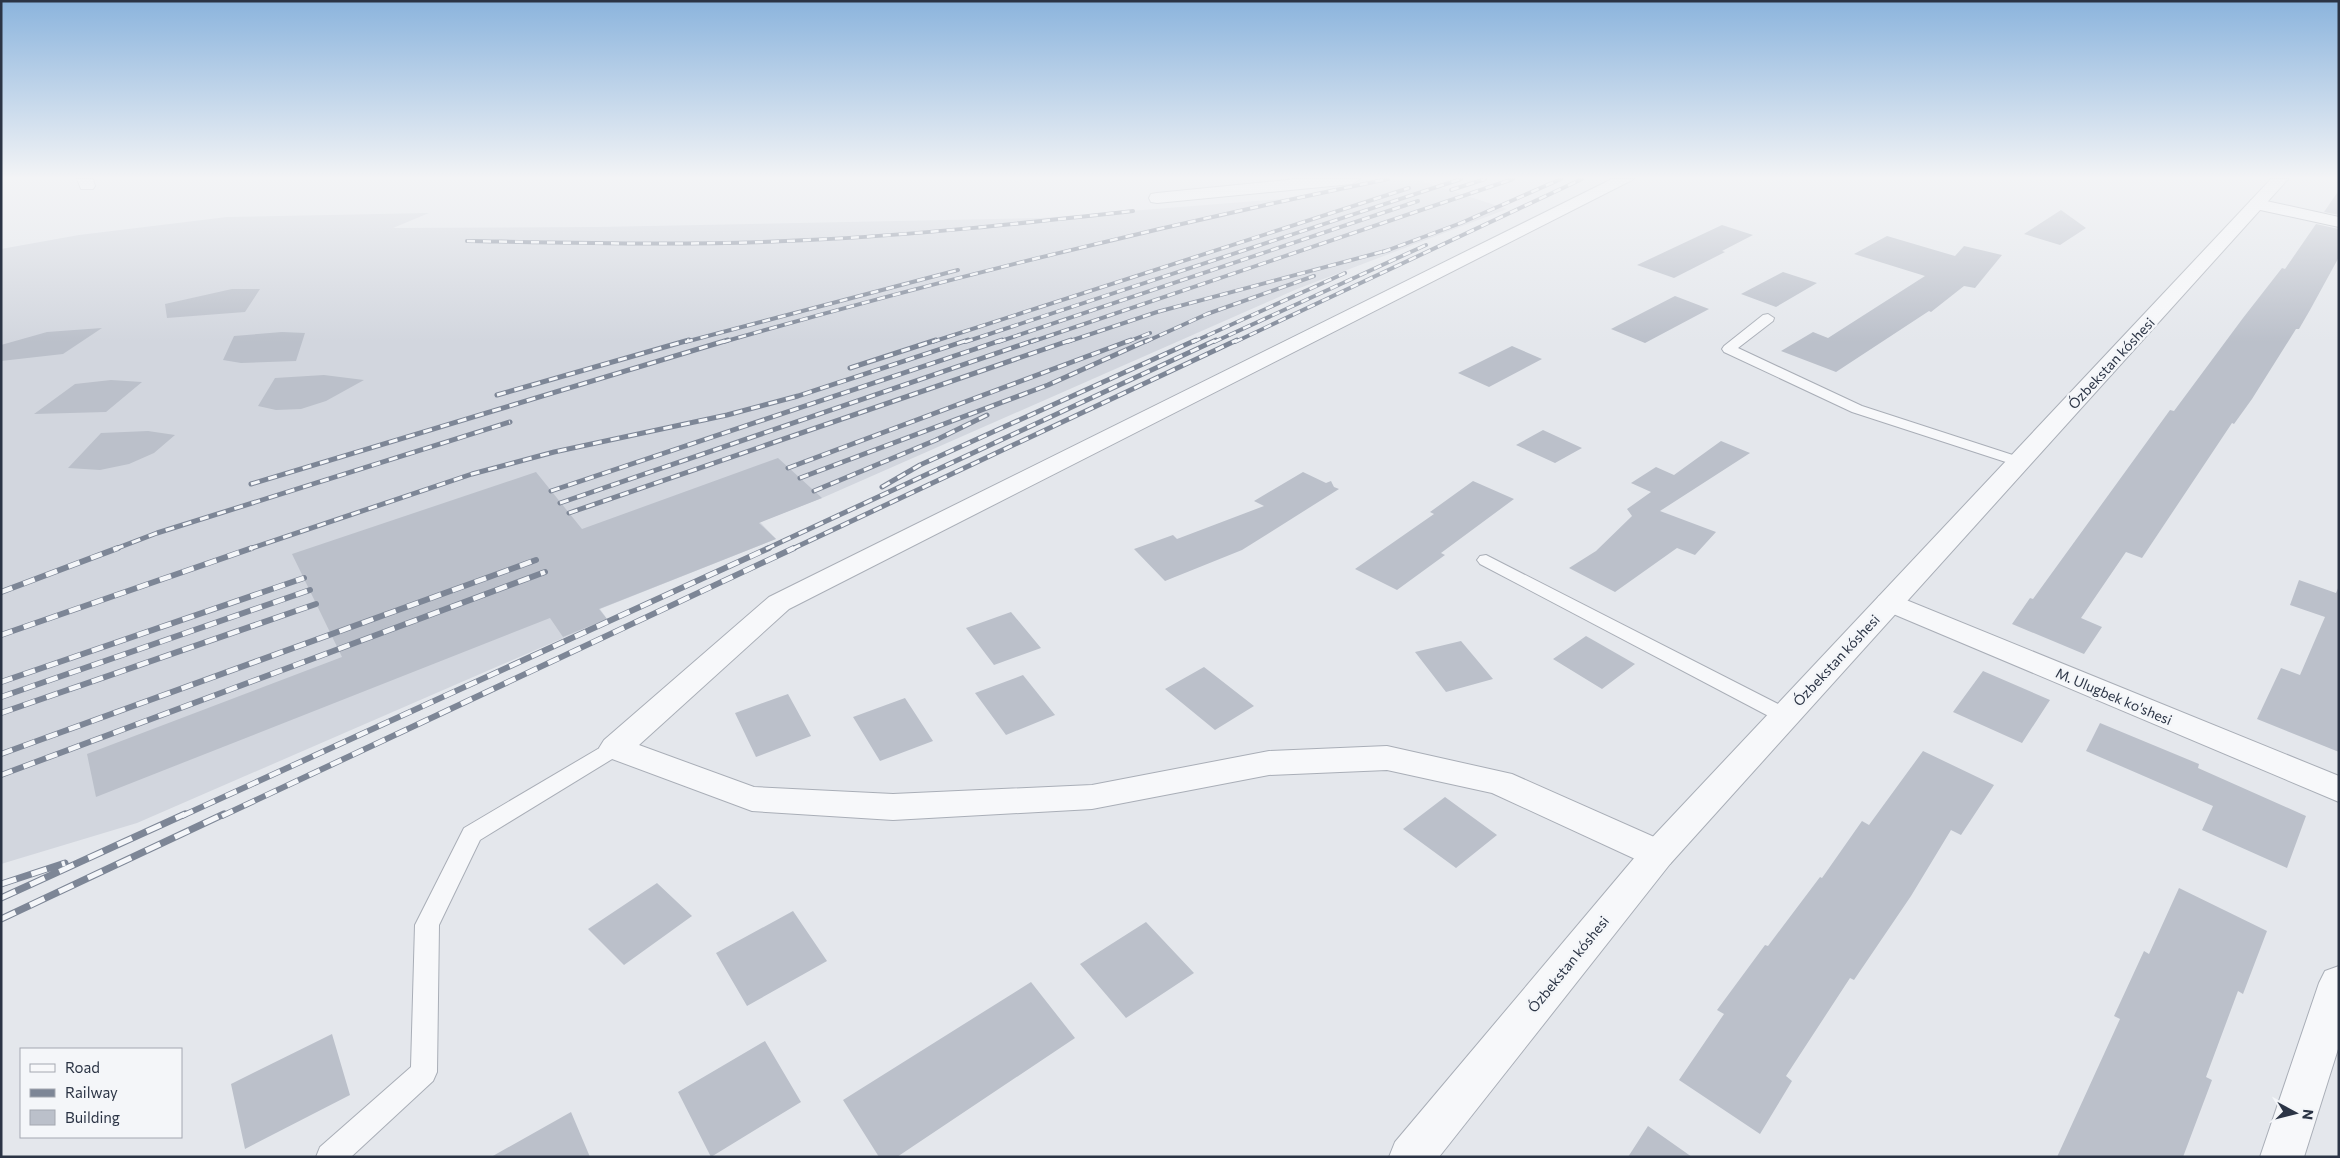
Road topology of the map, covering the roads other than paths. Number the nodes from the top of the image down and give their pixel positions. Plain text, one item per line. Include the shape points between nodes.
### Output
1 (1520, 233) edge
2 (2230, 233) edge
3 (1768, 318) dead end
4 (2020, 462) junction
5 (1486, 560) dead end
6 (1889, 602) junction
7 (1785, 716) junction
8 (615, 748) junction
9 (2339, 790) edge
10 (1658, 854) junction
11 (2339, 983) edge
12 (330, 1157) edge
13 (1411, 1157) edge
14 (2282, 1157) edge

1 - 8 street via 779,603
2 - 4 street, Ózbekstan kóshesi
3 - 4 lane via 1729,349 1857,409
4 - 6 street, Ózbekstan kóshesi
5 - 7 lane
6 - 7 street, Ózbekstan kóshesi
6 - 9 street, M. Ulugbek ko'shesi
7 - 10 street, Ózbekstan kóshesi
8 - 10 street via 752,799 893,807 1092,797 1269,763 1387,758 1500,783
8 - 12 lane via 472,834 427,926 424,1072
10 - 13 street, Ózbekstan kóshesi
11 - 14 street

